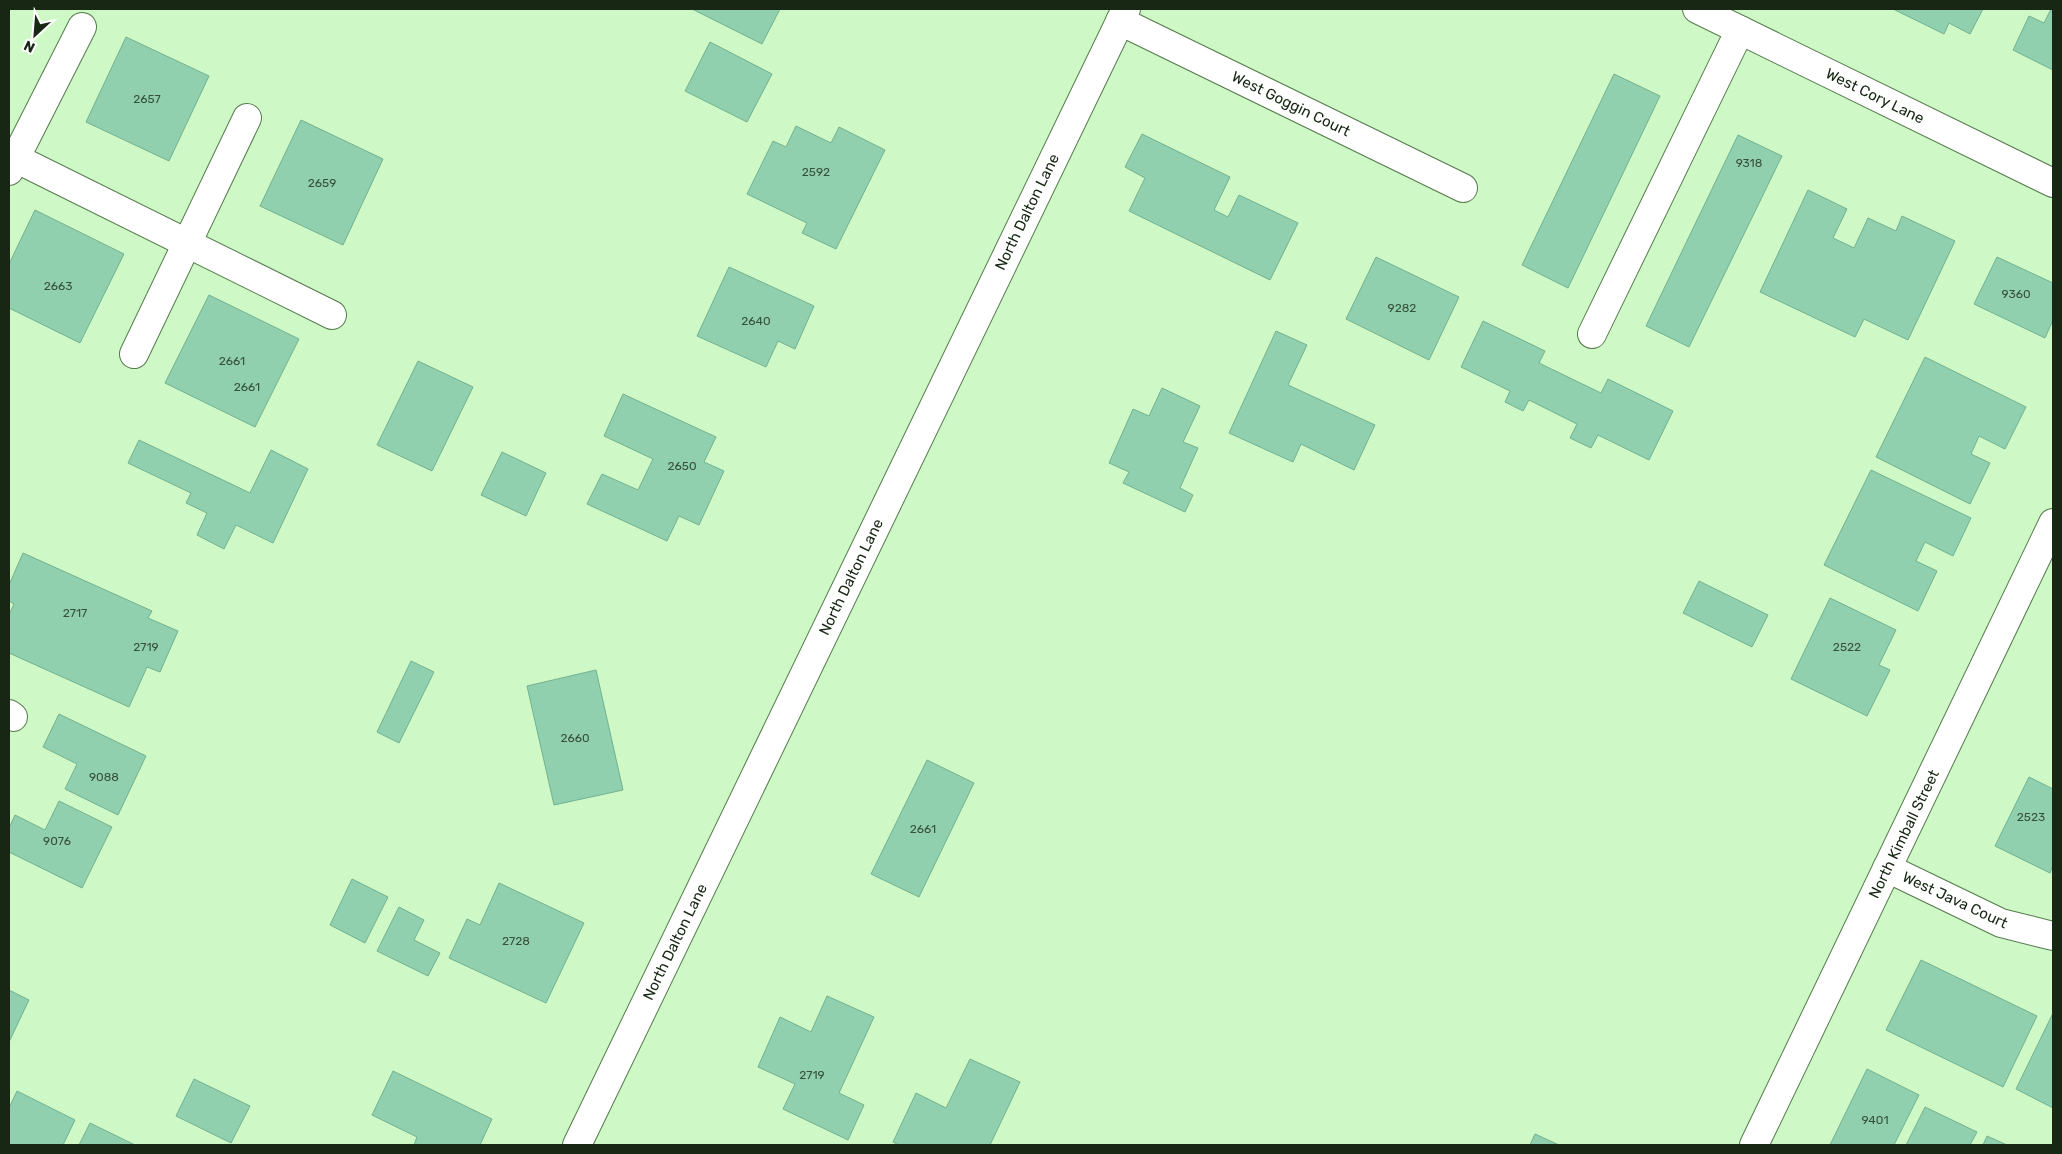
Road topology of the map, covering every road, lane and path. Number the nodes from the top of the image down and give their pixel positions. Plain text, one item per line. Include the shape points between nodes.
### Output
1 (1697, 9) edge
2 (1123, 15) edge
3 (82, 27) dead end
4 (1740, 30) junction
5 (247, 118) dead end
6 (11, 161) edge
7 (2053, 183) edge
8 (1462, 188) dead end
9 (187, 243) junction
10 (332, 314) dead end
11 (1592, 334) dead end
12 (134, 354) dead end
13 (2053, 523) edge
14 (1887, 868) junction
15 (2053, 936) edge
16 (577, 1145) edge
17 (1754, 1145) edge

1 - 4 street, West Cory Lane
2 - 8 street, West Goggin Court
2 - 16 street, North Dalton Lane
3 - 6 street
4 - 7 street, West Cory Lane
4 - 11 street
5 - 9 street
6 - 9 street
9 - 10 street
9 - 12 street
13 - 14 street, North Kimball Street
14 - 15 street, West Java Court via 2001,923
14 - 17 street, North Kimball Street

